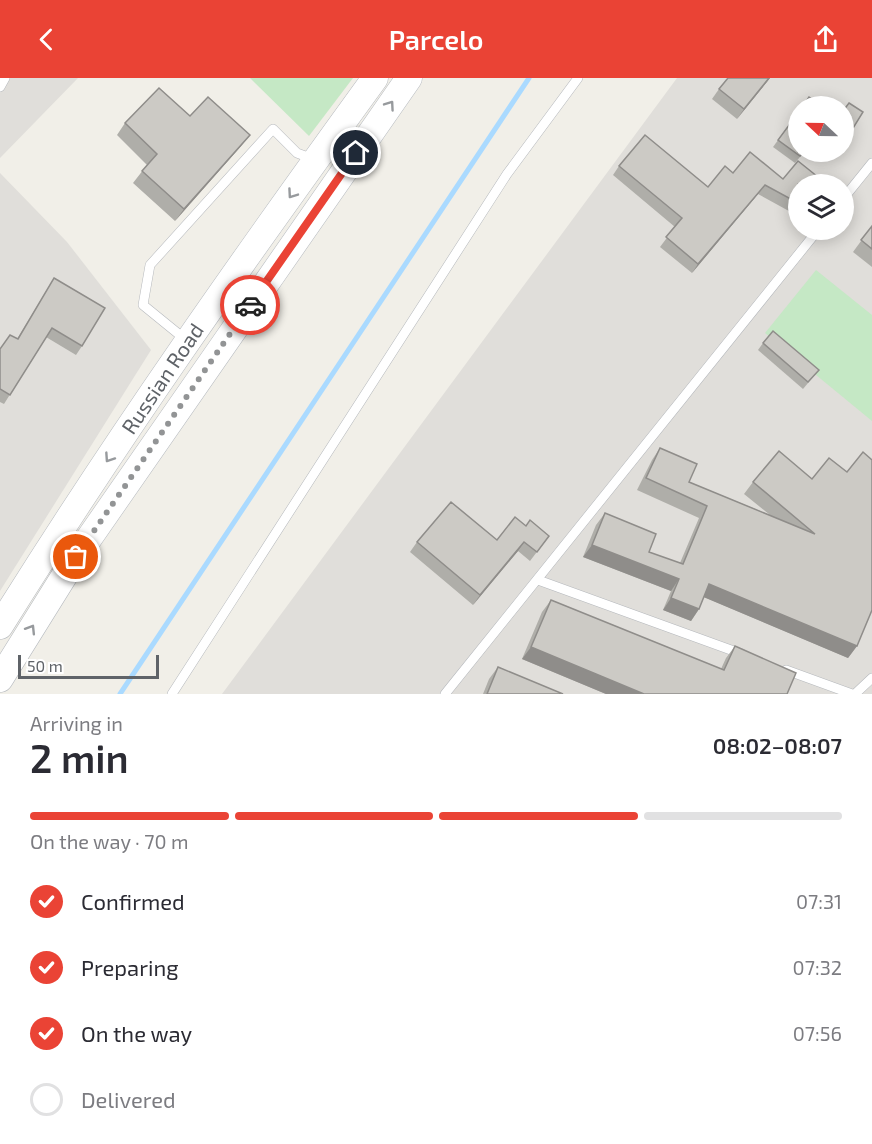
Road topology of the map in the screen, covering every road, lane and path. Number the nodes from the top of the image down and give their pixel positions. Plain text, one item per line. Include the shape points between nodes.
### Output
1 (5, 78) edge
2 (375, 78) edge
3 (409, 78) edge
4 (578, 78) edge
5 (0, 87) edge
6 (315, 160) junction
7 (872, 162) edge
8 (854, 185) edge
9 (810, 240) edge
10 (188, 342) junction
11 (212, 360) junction
12 (538, 580) junction
13 (0, 626) edge
14 (751, 657) edge
15 (773, 666) edge
16 (872, 678) edge
17 (0, 679) edge
18 (172, 694) edge
19 (445, 694) edge
20 (853, 694) edge

1 - 5 lane
2 - 6 main road, Russian Road
11 -> 3 main road, Russian Road
4 - 18 lane via 507,174
6 -> 10 main road, Russian Road
6 - 10 lane via 297,153 273,129 150,265 143,305
7 - 8 lane
9 - 12 lane
10 - 11 main road
10 -> 13 main road, Russian Road
17 -> 11 main road, Russian Road via 76,557
12 - 14 lane
12 - 19 lane
15 - 20 lane
16 - 20 lane

